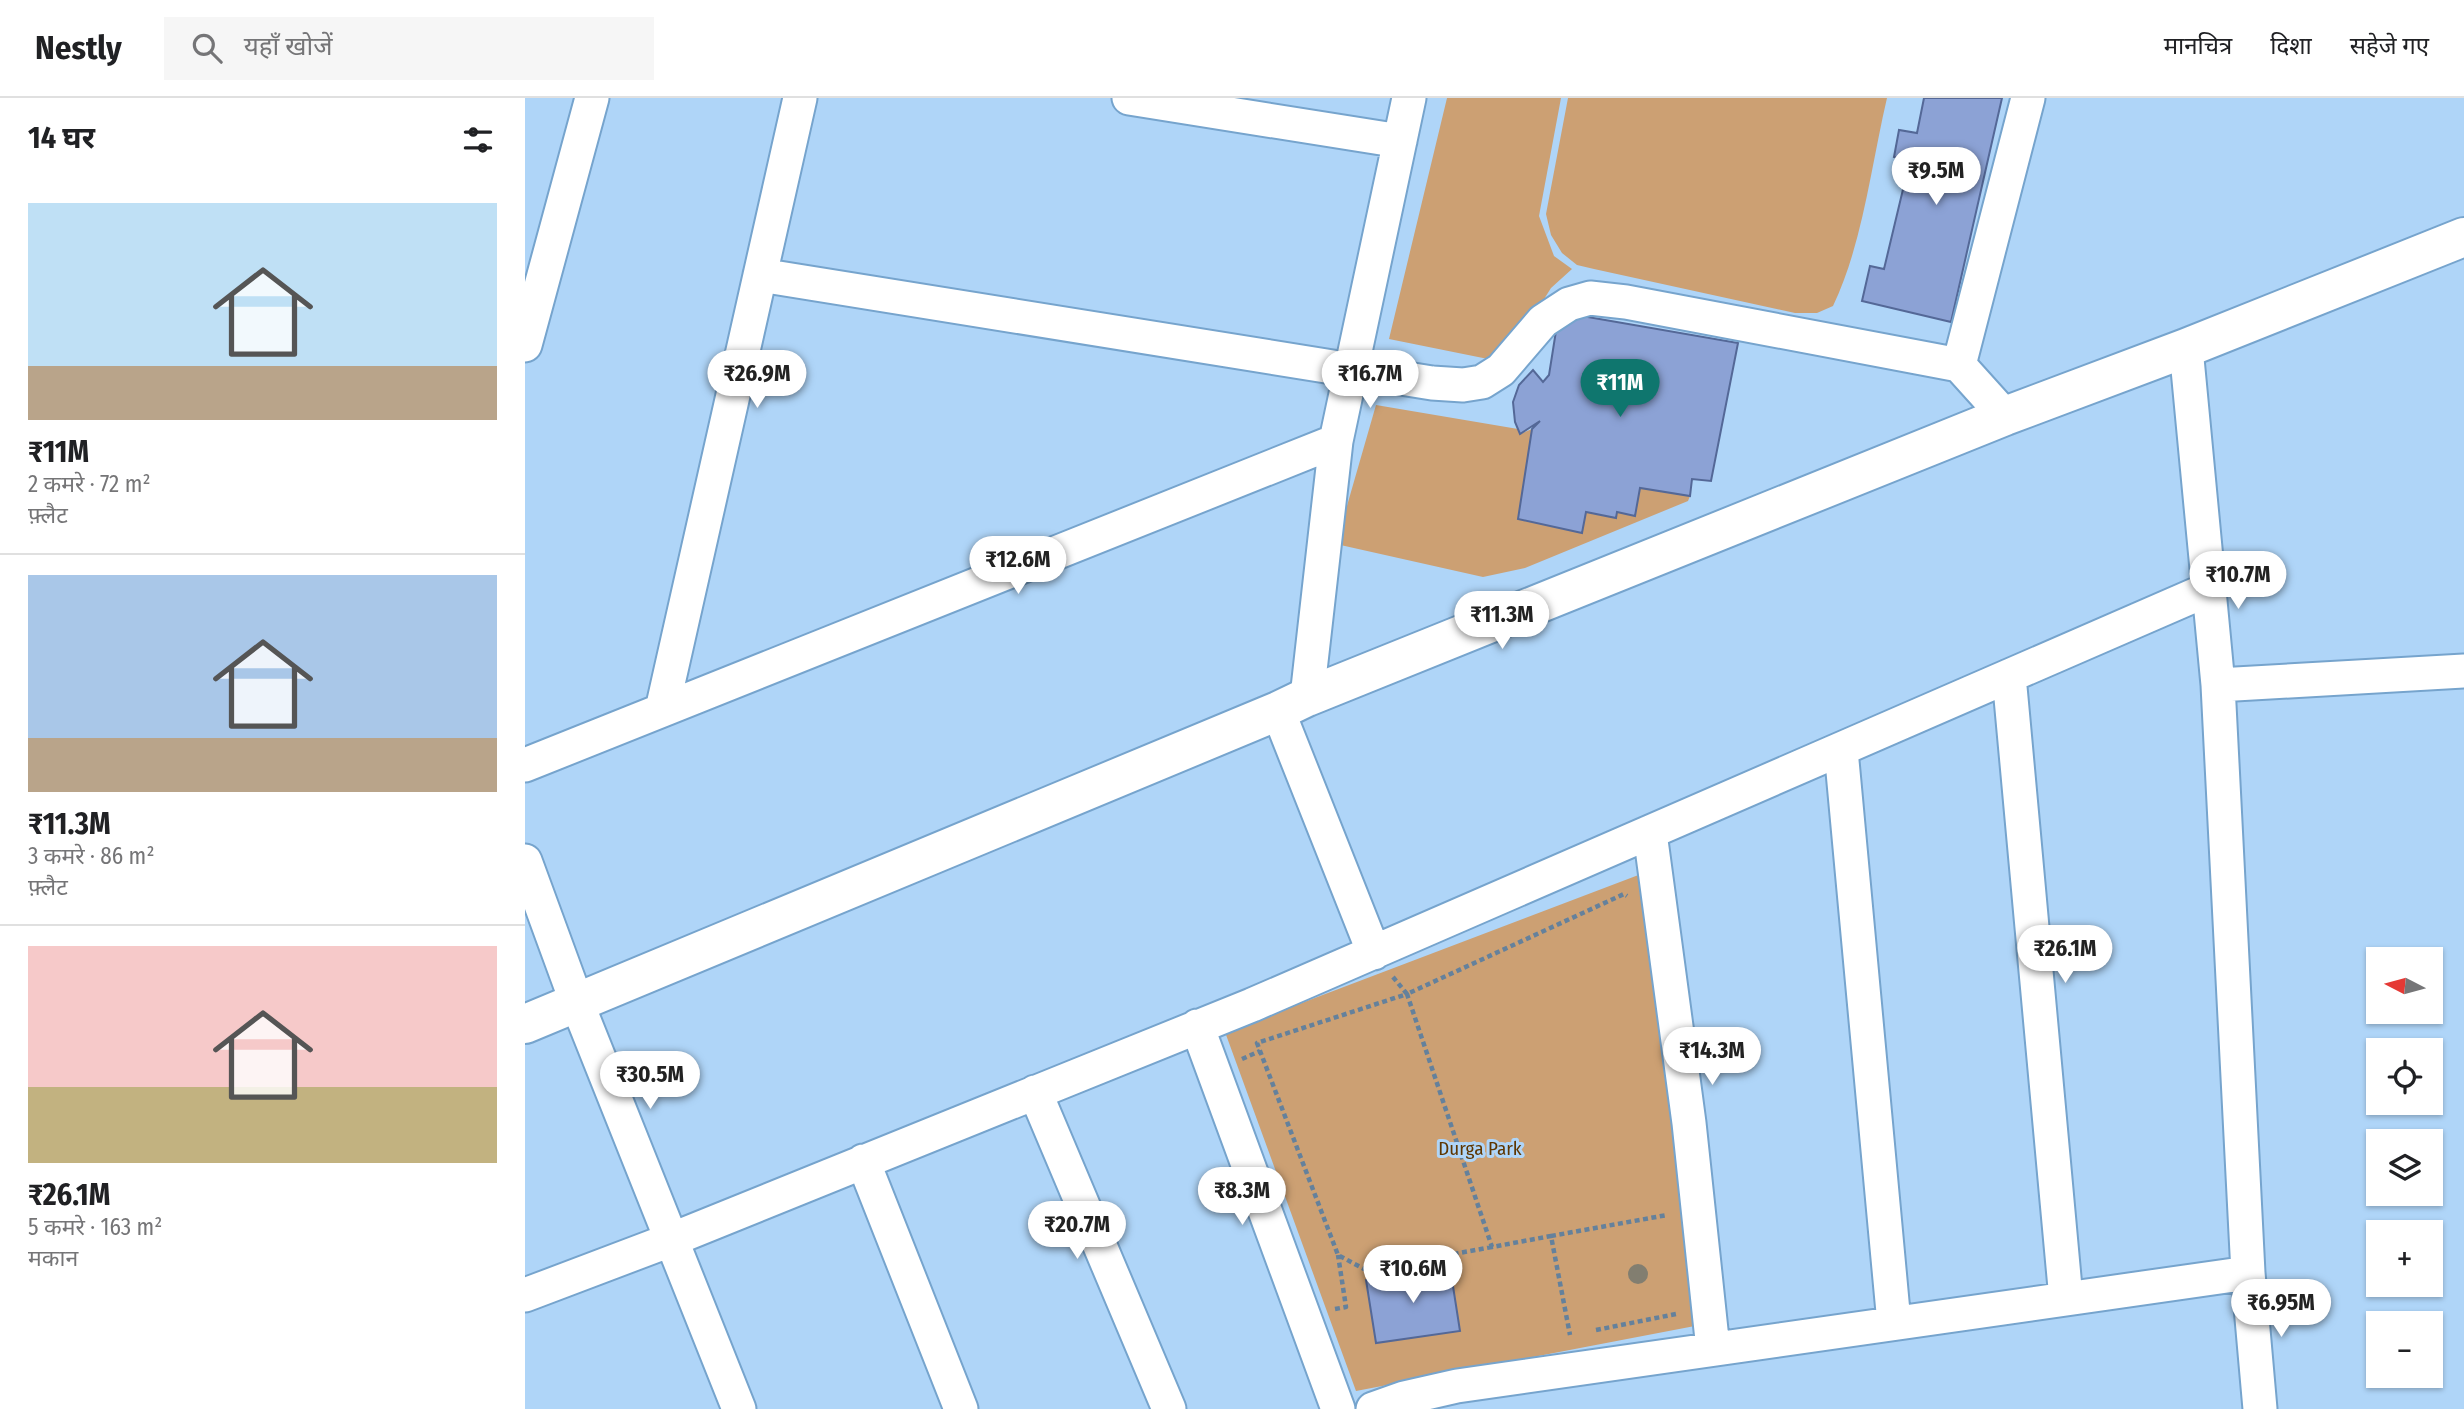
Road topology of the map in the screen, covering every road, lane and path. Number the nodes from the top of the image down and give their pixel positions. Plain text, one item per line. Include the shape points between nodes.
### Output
1 (592, 98) edge
2 (800, 98) edge
3 (1129, 98) edge
4 (1409, 98) edge
5 (2028, 98) edge
6 (1400, 141) junction
7 (2464, 237) edge
8 (760, 275) junction
9 (525, 345) edge
10 (2186, 348) junction
11 (1959, 365) junction
12 (1350, 370) junction
13 (2004, 416) junction
14 (1336, 441) junction
15 (2209, 589) junction
16 (2464, 671) edge
17 (2009, 676) junction
18 (2218, 685) junction
19 (1292, 704) junction
20 (662, 710) junction
21 (1841, 750) junction
22 (525, 765) edge
23 (1650, 833) junction
24 (525, 861) edge
25 (1632, 899) dead end
26 (1374, 953) junction
27 (1407, 994) junction
28 (577, 1003) junction
29 (525, 1024) edge
30 (1197, 1026) junction
31 (1035, 1092) junction
32 (863, 1161) junction
33 (1673, 1214) dead end
34 (1551, 1236) junction
35 (673, 1239) junction
36 (1492, 1247) junction
37 (2248, 1273) junction
38 (525, 1295) edge
39 (2066, 1299) junction
40 (1686, 1313) dead end
41 (1895, 1323) junction
42 (1595, 1330) dead end
43 (1583, 1332) dead end
44 (1570, 1335) junction
45 (1713, 1349) junction
46 (1574, 1369) junction
47 (739, 1409) edge
48 (961, 1409) edge
49 (1169, 1409) edge
50 (1338, 1409) edge
51 (1373, 1409) edge
52 (2260, 1409) edge

1 - 9 street
2 - 8 street
3 - 6 street
4 - 6 street
5 - 11 street
6 - 12 street
7 - 10 street
8 - 12 street
8 - 20 street
10 - 13 street
10 - 15 street
11 - 12 street via 1590,298 1569,304 1543,321 1501,370 1482,382 1432,383
11 - 13 street
12 - 14 street
13 - 19 street
14 - 19 street
14 - 20 street
15 - 17 street
15 - 18 street
16 - 18 street
17 - 21 street
17 - 39 street
18 - 37 street
19 - 26 street
19 - 28 street
20 - 22 street
21 - 23 street
21 - 41 street
23 - 26 street
23 - 45 street via 1689,1123
24 - 28 street
25 - 27 path via 1624,894
26 - 27 path
26 - 30 street
27 - 36 path
27 - 36 path via 1257,1043 1338,1255 1366,1270
28 - 29 street
28 - 35 street
30 - 31 street
30 - 50 street
31 - 32 street
31 - 49 street
32 - 35 street
32 - 48 street
33 - 34 path
34 - 36 path
34 - 44 path
35 - 38 street
35 - 47 street
37 - 39 street
37 - 52 street
39 - 41 street
40 - 42 path
41 - 45 street
43 - 44 path
44 - 46 path
45 - 46 street
46 - 51 street via 1457,1386

